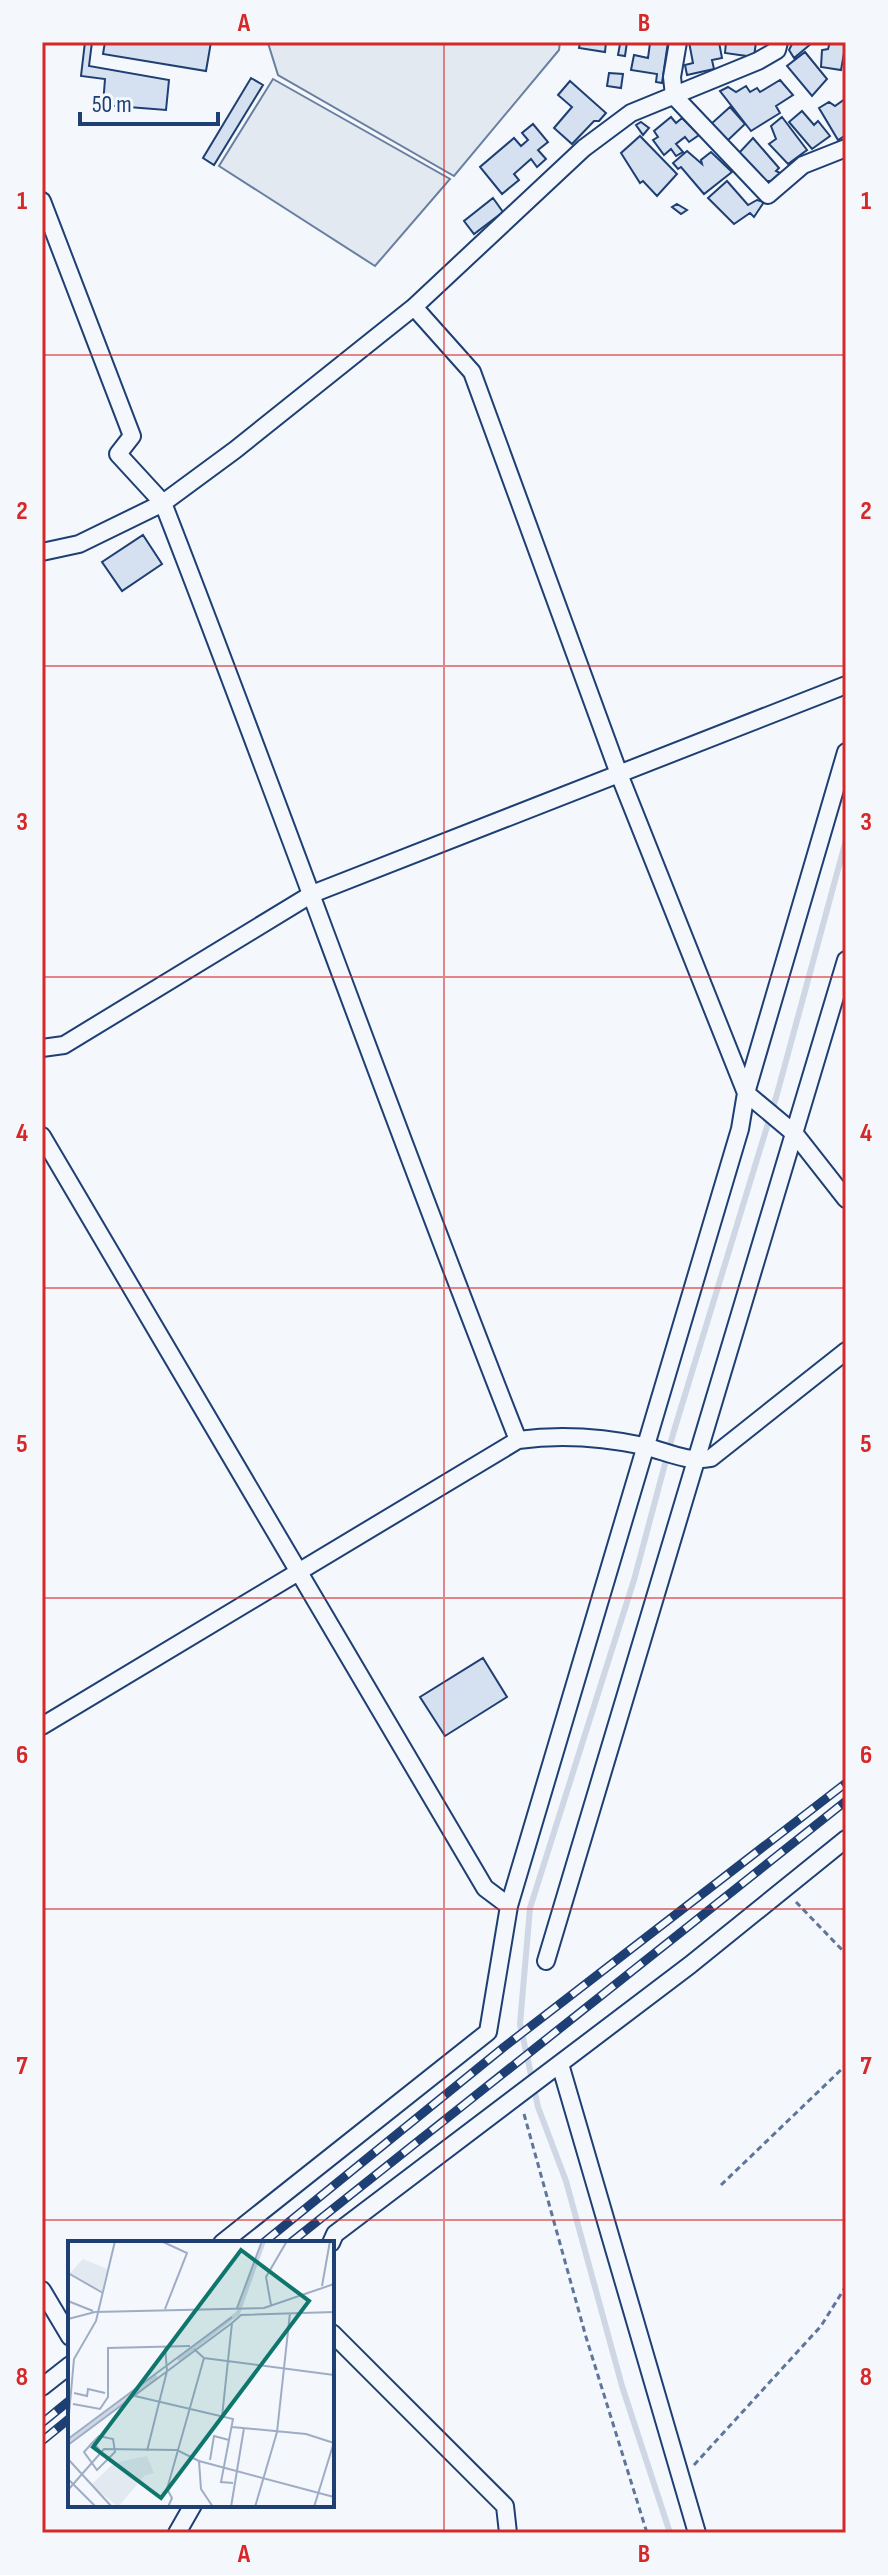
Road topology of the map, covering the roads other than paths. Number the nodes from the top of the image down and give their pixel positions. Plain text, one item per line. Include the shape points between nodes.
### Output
1 (678, 42) edge
2 (779, 42) edge
3 (674, 96) junction
4 (846, 148) edge
5 (42, 201) edge
6 (414, 307) junction
7 (163, 503) junction
8 (42, 552) edge
9 (846, 685) edge
10 (846, 752) edge
11 (619, 774) junction
12 (312, 894) junction
13 (846, 960) edge
14 (42, 1048) edge
15 (746, 1093) junction
16 (795, 1134) junction
17 (42, 1136) edge
18 (846, 1199) edge
19 (846, 1351) edge
20 (518, 1440) junction
21 (643, 1446) junction
22 (695, 1461) junction
23 (299, 1573) junction
24 (42, 1726) edge
25 (846, 1839) edge
26 (509, 1906) junction
27 (546, 1961) dead end
28 (560, 2064) junction
29 (225, 2241) edge
30 (332, 2241) edge
31 (42, 2290) edge
32 (68, 2334) edge
33 (334, 2335) edge
34 (68, 2367) edge
35 (42, 2387) edge
36 (192, 2507) edge
37 (177, 2533) edge
38 (508, 2533) edge
39 (697, 2533) edge

1 - 3 street
2 - 3 street via 777,50 758,61
3 - 4 street via 768,195 803,165
3 - 6 street via 631,113 584,148
5 - 7 street via 132,436 118,454
6 - 7 street
6 - 11 street via 472,372
7 - 8 street via 79,544
7 - 12 street
9 - 11 street
10 - 15 street
11 - 12 street
11 - 15 street
12 - 14 street via 64,1045
12 - 20 street via 410,1166
13 - 16 street
15 - 16 street
15 - 21 street via 740,1129
16 - 18 street
16 - 22 street
17 - 23 street
19 - 22 street via 711,1458
20 - 21 street via 561,1434
20 - 23 street
21 - 22 street
21 - 26 street
22 - 27 street
23 - 24 street
23 - 26 street via 485,1888
25 - 28 street
26 - 29 street via 488,2032
28 - 30 street
28 - 39 street
31 - 32 street
33 - 38 street via 505,2506
34 - 35 street
36 - 37 street

